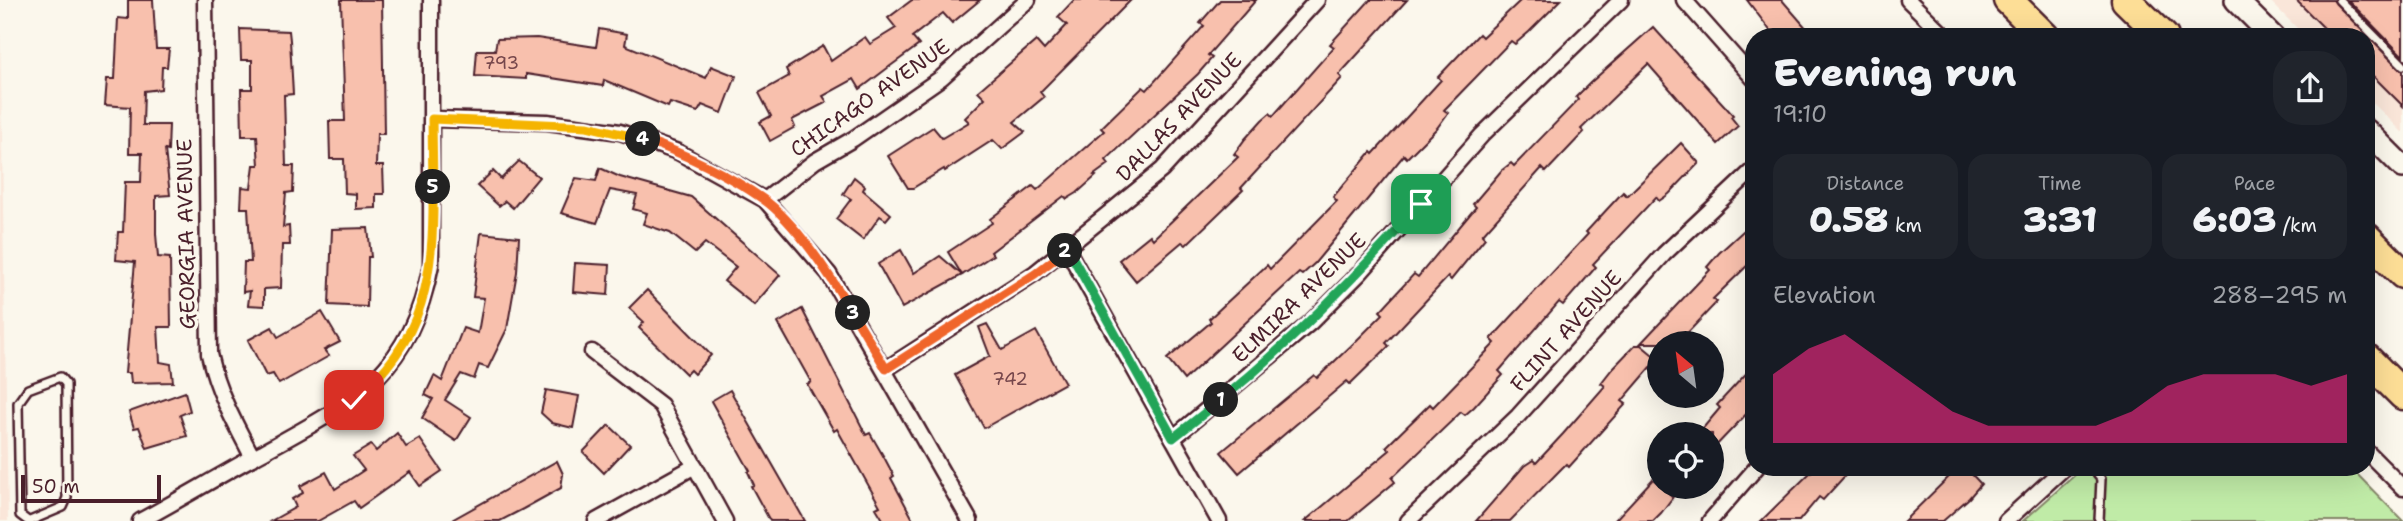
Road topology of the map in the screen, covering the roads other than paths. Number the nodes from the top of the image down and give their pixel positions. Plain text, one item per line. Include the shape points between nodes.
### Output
1 (205, 0) edge
2 (431, 0) edge
3 (1028, 0) edge
4 (1317, 0) edge
5 (1621, 0) edge
6 (1684, 0) edge
7 (1908, 0) edge
8 (2008, 0) edge
9 (2126, 0) edge
10 (2236, 0) edge
11 (2339, 0) edge
12 (1937, 28) edge
13 (2036, 28) edge
14 (2155, 28) edge
15 (2264, 28) edge
16 (2367, 28) edge
17 (2375, 37) edge
18 (2403, 65) edge
19 (1745, 69) edge
20 (432, 119) junction
21 (2375, 139) edge
22 (2403, 167) edge
23 (1745, 178) edge
24 (765, 200) junction
25 (2375, 246) edge
26 (1068, 249) junction
27 (2403, 274) edge
28 (592, 352) dead end
29 (2375, 367) edge
30 (886, 369) junction
31 (2403, 395) edge
32 (1173, 438) junction
33 (253, 458) junction
34 (2375, 460) edge
35 (695, 466) junction
36 (1749, 476) edge
37 (2055, 476) edge
38 (2098, 476) edge
39 (2403, 488) edge
40 (43, 519) edge
41 (142, 520) edge
42 (29, 521) edge
43 (596, 521) edge
44 (725, 521) edge
45 (970, 521) edge
46 (1219, 521) edge
47 (1408, 521) edge
48 (1710, 521) edge
49 (2006, 521) edge
50 (2099, 521) edge

1 - 33 street, GEORGIA AVENUE via 209,354 224,401
2 - 20 street
3 - 24 street, CHICAGO AVENUE via 942,78 815,161
4 - 26 street, DALLAS AVENUE via 1162,170
5 - 32 street, ELMIRA AVENUE via 1482,135 1310,323
6 - 19 street
7 - 12 street
8 - 13 highway
9 - 14 highway
10 - 15 street
11 - 16 lane
17 - 18 lane
20 - 24 street via 547,122 620,132 678,152
20 - 33 street via 431,265 409,335 388,367 354,400
21 - 22 street
23 - 47 street, FLINT AVENUE via 1664,254 1518,416
24 - 30 street via 829,274
25 - 27 highway
26 - 30 street, DALLAS AVENUE
26 - 32 street
28 - 35 street via 661,405
29 - 31 highway
30 - 45 street
32 - 46 street
33 - 41 street
34 - 39 street
35 - 43 street
35 - 44 street
36 - 48 street
37 - 49 street
38 - 50 lane
40 - 42 lane
40 - 42 lane via 63,507 67,498 66,384 60,377 28,389 18,403 20,514

